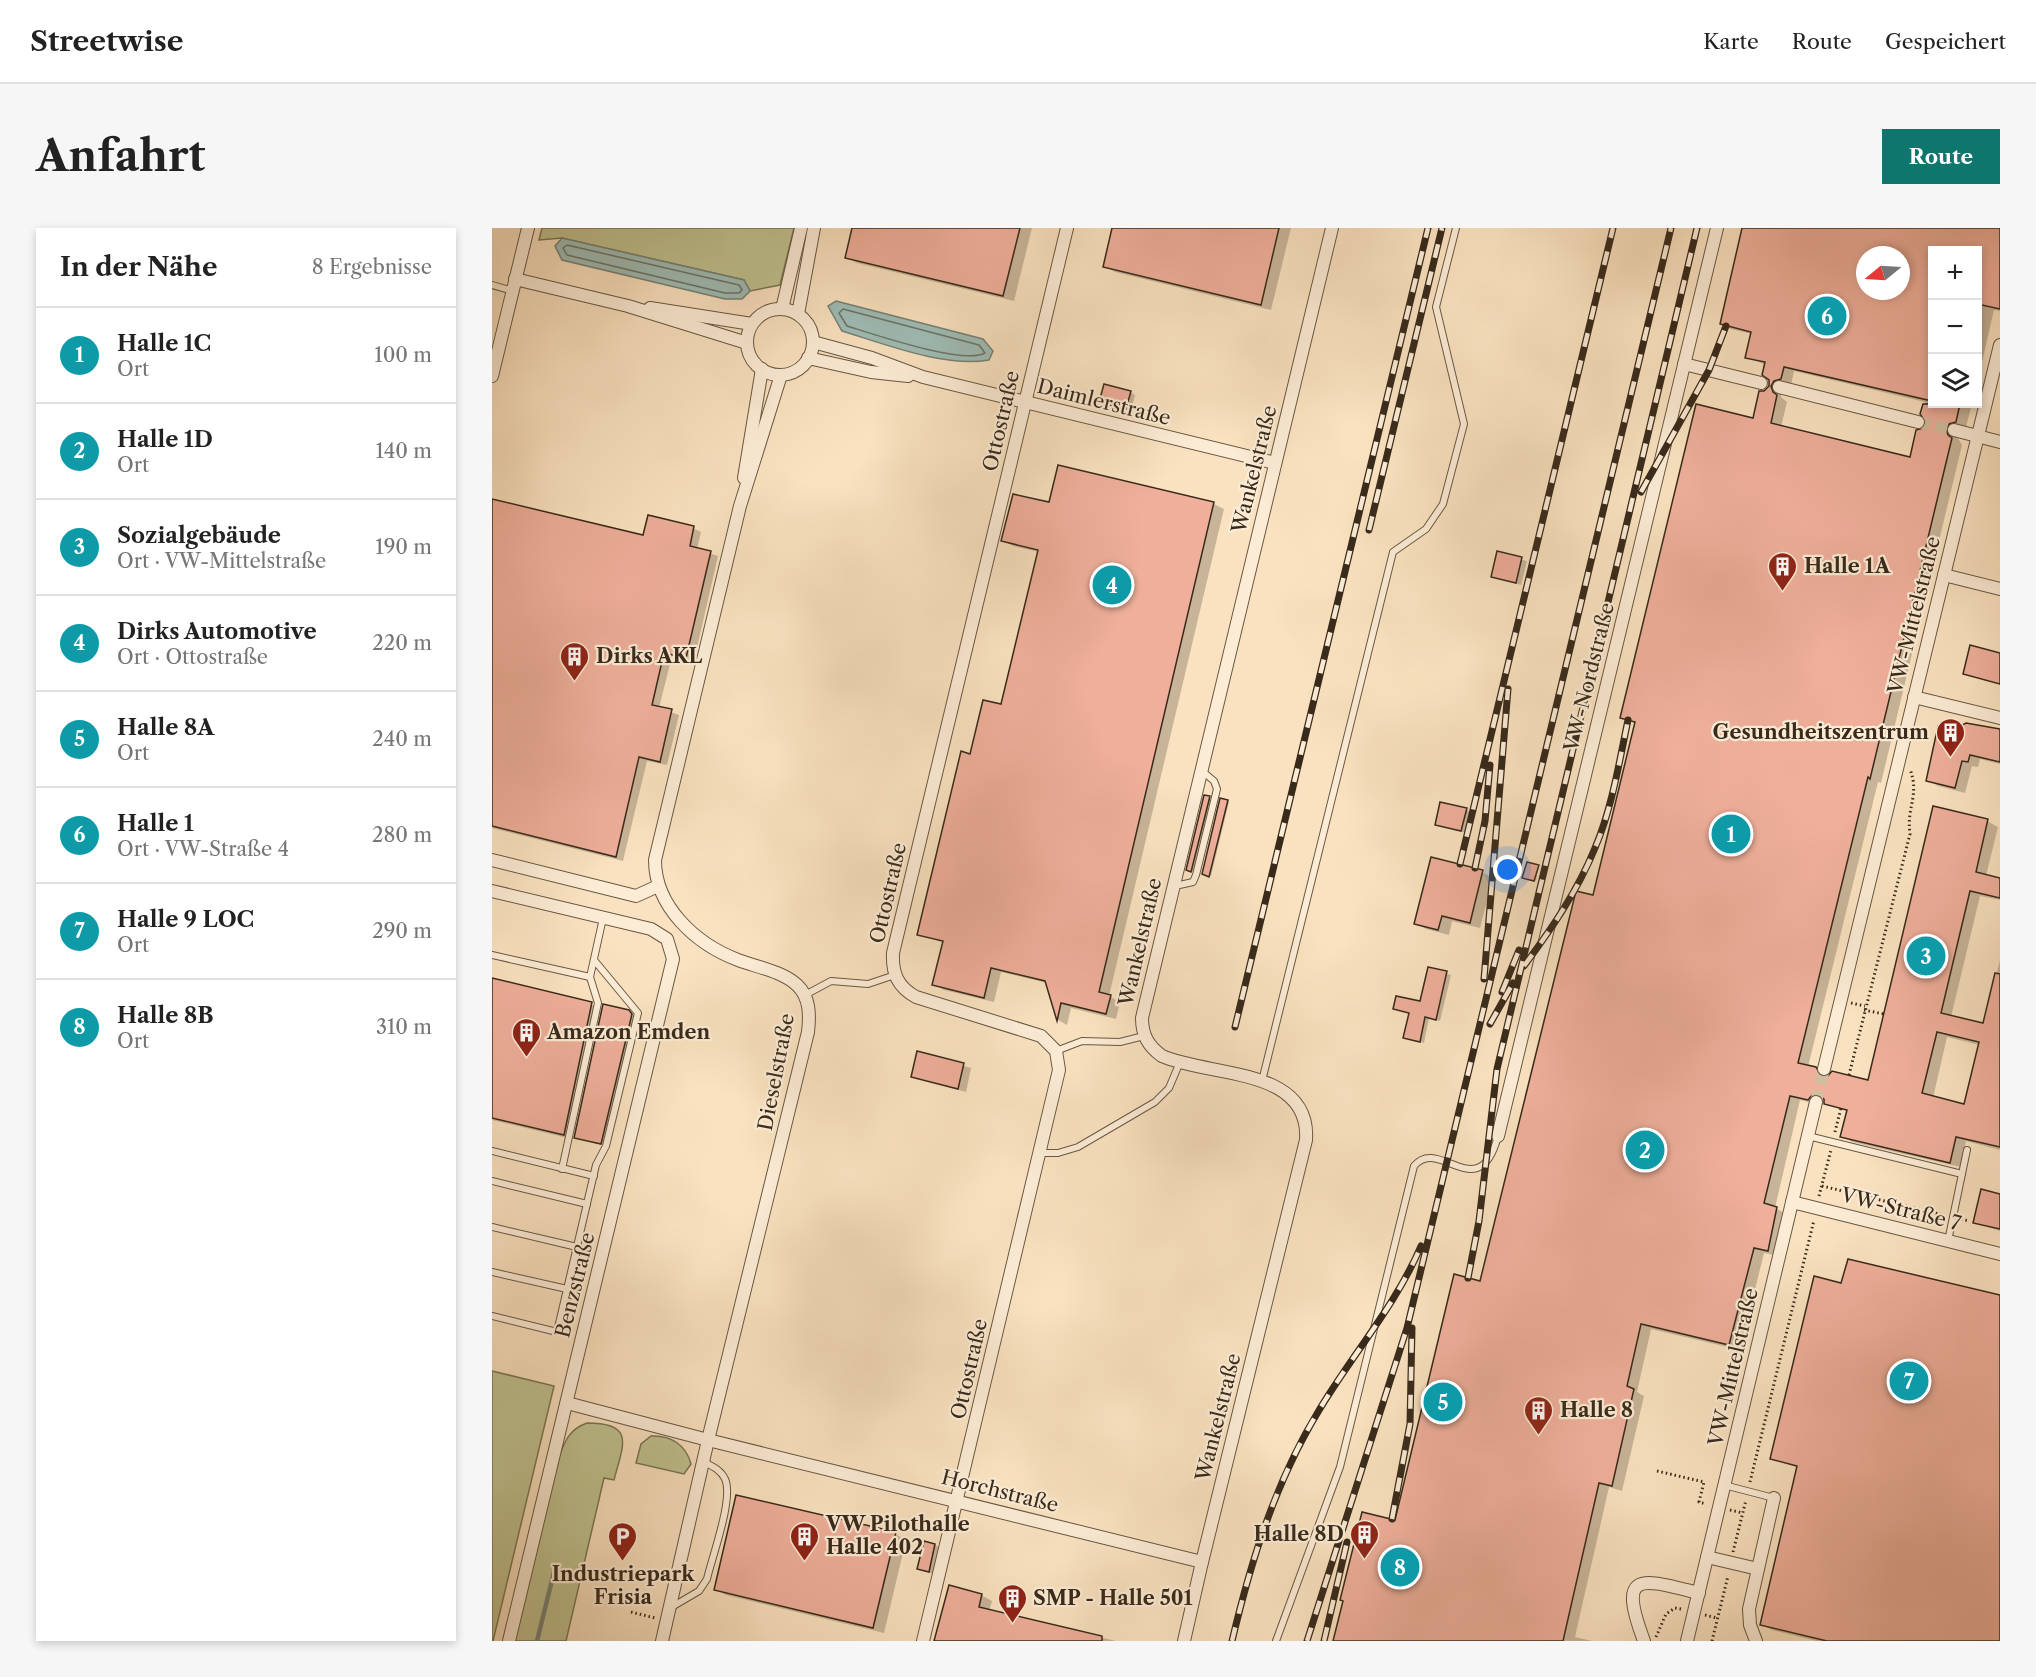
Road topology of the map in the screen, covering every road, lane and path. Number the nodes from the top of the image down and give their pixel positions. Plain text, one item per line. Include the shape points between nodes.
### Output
1 (528, 228) edge
2 (801, 228) edge
3 (814, 228) edge
4 (1067, 228) edge
5 (1332, 228) edge
6 (1456, 228) edge
7 (1717, 228) edge
8 (492, 285) edge
9 (514, 285) junction
10 (628, 306) junction
11 (782, 309) junction
12 (798, 314) junction
13 (752, 324) junction
14 (813, 342) junction
15 (747, 344) junction
16 (2000, 345) edge
17 (808, 358) junction
18 (1684, 364) junction
19 (762, 369) junction
20 (781, 375) junction
21 (492, 376) edge
22 (923, 377) junction
23 (1761, 383) dead end
24 (1779, 387) dead end
25 (1026, 404) junction
26 (1918, 422) tunnel mouth
27 (1954, 430) tunnel mouth
28 (1978, 436) junction
29 (2000, 442) edge
30 (1275, 464) junction
31 (740, 506) junction
32 (1944, 575) junction
33 (2000, 589) edge
34 (1914, 697) junction
35 (2000, 718) edge
36 (1909, 766) dead end
37 (1201, 770) junction
38 (492, 860) edge
39 (658, 886) junction
40 (1173, 887) junction
41 (492, 891) edge
42 (603, 918) junction
43 (492, 955) edge
44 (594, 960) junction
45 (895, 975) junction
46 (590, 977) junction
47 (805, 995) junction
48 (1864, 1010) junction
49 (1884, 1014) dead end
50 (1144, 1036) junction
51 (1056, 1051) junction
52 (1180, 1062) junction
53 (1824, 1069) tunnel mouth
54 (1849, 1075) dead end
55 (1262, 1082) junction
56 (1816, 1102) tunnel mouth
57 (1840, 1108) dead end
58 (1498, 1136) joint
59 (1808, 1136) junction
60 (1833, 1142) junction
61 (1967, 1150) dead end
62 (492, 1151) edge
63 (1041, 1153) junction
64 (562, 1168) junction
65 (1962, 1174) junction
66 (594, 1176) junction
67 (492, 1181) edge
68 (1822, 1186) junction
69 (1792, 1202) junction
70 (587, 1204) junction
71 (1816, 1208) junction
72 (1953, 1217) junction
73 (1969, 1221) dead end
74 (492, 1227) edge
75 (1948, 1241) junction
76 (577, 1247) junction
77 (2000, 1254) edge
78 (492, 1272) edge
79 (567, 1289) junction
80 (492, 1316) edge
81 (567, 1403) junction
82 (708, 1440) junction
83 (703, 1461) junction
84 (1657, 1471) dead end
85 (1724, 1485) junction
86 (1748, 1491) junction
87 (1774, 1498) joint
88 (958, 1501) junction
89 (1719, 1507) junction
90 (1743, 1513) junction
91 (1707, 1557) junction
92 (1202, 1562) junction
93 (1731, 1562) junction
94 (1758, 1569) junction
95 (1699, 1593) junction
96 (670, 1608) junction
97 (631, 1612) dead end
98 (650, 1617) dead end
99 (509, 1641) edge
100 (662, 1641) edge
101 (923, 1641) edge
102 (1184, 1641) edge
103 (1276, 1641) edge
104 (1644, 1641) edge
105 (1687, 1641) edge
106 (1712, 1641) edge
107 (1756, 1641) edge

1 - 9 street
2 - 11 street
3 - 12 street
4 - 25 street, Ottostraße
5 - 30 street, Wankelstraße
6 - 55 lane via 1436,307 1464,424 1443,504 1426,529 1393,552
7 - 18 street, VW-Nordstraße
8 - 9 lane
9 - 10 street
9 - 21 street
10 - 13 street
10 - 15 street
11 - 12 street
11 - 13 street via 762,314
12 - 14 street via 809,327
13 - 15 street
14 - 17 street
14 - 22 street, Daimlerstraße
15 - 19 street
16 - 28 street, VW-Mittelstraße
17 - 20 street via 797,370
17 - 22 street, Daimlerstraße via 871,372
18 - 23 street
18 - 58 street, VW-Nordstraße
19 - 20 street
19 - 31 street, Dieselstraße
20 - 31 street, Dieselstraße
22 - 25 street, Daimlerstraße
24 - 26 street
25 - 30 street, Daimlerstraße
25 - 45 street, Ottostraße via 893,953
27 - 28 street
28 - 29 street
28 - 32 street, VW-Mittelstraße
30 - 37 street, Wankelstraße
31 - 39 street, Dieselstraße via 655,860
32 - 33 street
32 - 34 street, VW-Mittelstraße
34 - 35 street
34 - 53 street, VW-Mittelstraße
36 - 48 path via 1916,785 1908,820 1910,834
37 - 40 street, Wankelstraße
37 - 40 lane via 1217,789 1199,865 1193,882
38 - 39 street via 636,896
39 - 47 street, Dieselstraße via 682,923 701,939 736,959 786,978
40 - 50 street, Wankelstraße via 1143,1009
41 - 42 street
42 - 44 lane
42 - 81 street, Benzstraße via 651,929 667,939 672,965
43 - 46 lane
44 - 46 lane
44 - 66 lane via 638,1013 606,1146
45 - 47 lane via 868,984 831,981
45 - 51 street via 899,984 916,997 1041,1036
46 - 64 lane via 598,1003
47 - 82 street, Dieselstraße via 810,1017 808,1032
48 - 49 path
48 - 54 path
50 - 51 lane via 1120,1042 1082,1041
50 - 52 street, Wankelstraße via 1155,1051
51 - 63 street, Ottostraße via 1057,1086
52 - 55 street, Wankelstraße
52 - 63 lane via 1169,1088 1155,1101 1078,1147
55 - 92 street, Wankelstraße via 1281,1089 1299,1104 1307,1126 1306,1140
56 - 59 street, VW-Mittelstraße
57 - 60 path
58 - 103 lane via 1489,1161 1479,1168 1429,1158 1414,1166 1340,1467
59 - 60 lane
59 - 69 street, VW-Mittelstraße
60 - 65 lane
60 - 68 path
61 - 65 lane
62 - 64 lane
63 - 88 street, Ottostraße
64 - 66 lane
65 - 72 lane
66 - 70 lane
67 - 70 lane
68 - 71 path
68 - 72 path
69 - 71 street, VW-Straße 7
69 - 85 street, VW-Mittelstraße
70 - 76 lane
71 - 75 street, VW-Straße 7
71 - 86 path
72 - 73 path
72 - 75 lane
74 - 76 lane
75 - 77 street, VW-Straße 7
76 - 79 lane
78 - 79 lane
79 - 80 lane via 557,1332
81 - 82 street, Horchstraße
81 - 99 street, Benzstraße
82 - 83 street
82 - 88 street, Horchstraße
83 - 96 street
83 - 96 lane via 717,1468 725,1479 728,1494 707,1580 699,1591
84 - 89 path via 1704,1482 1699,1502
85 - 86 lane
85 - 89 street, VW-Mittelstraße
86 - 87 lane
86 - 90 path
87 - 94 street
88 - 92 street, Horchstraße
88 - 101 street, Ottostraße
89 - 90 path
89 - 91 street, VW-Mittelstraße
90 - 93 path
91 - 93 street
91 - 95 street, VW-Mittelstraße
92 - 102 street
93 - 94 street
93 - 106 path
94 - 107 street via 1749,1617
95 - 104 street via 1652,1581 1640,1584 1632,1603
95 - 105 street, VW-Mittelstraße
96 - 100 street
97 - 98 path

